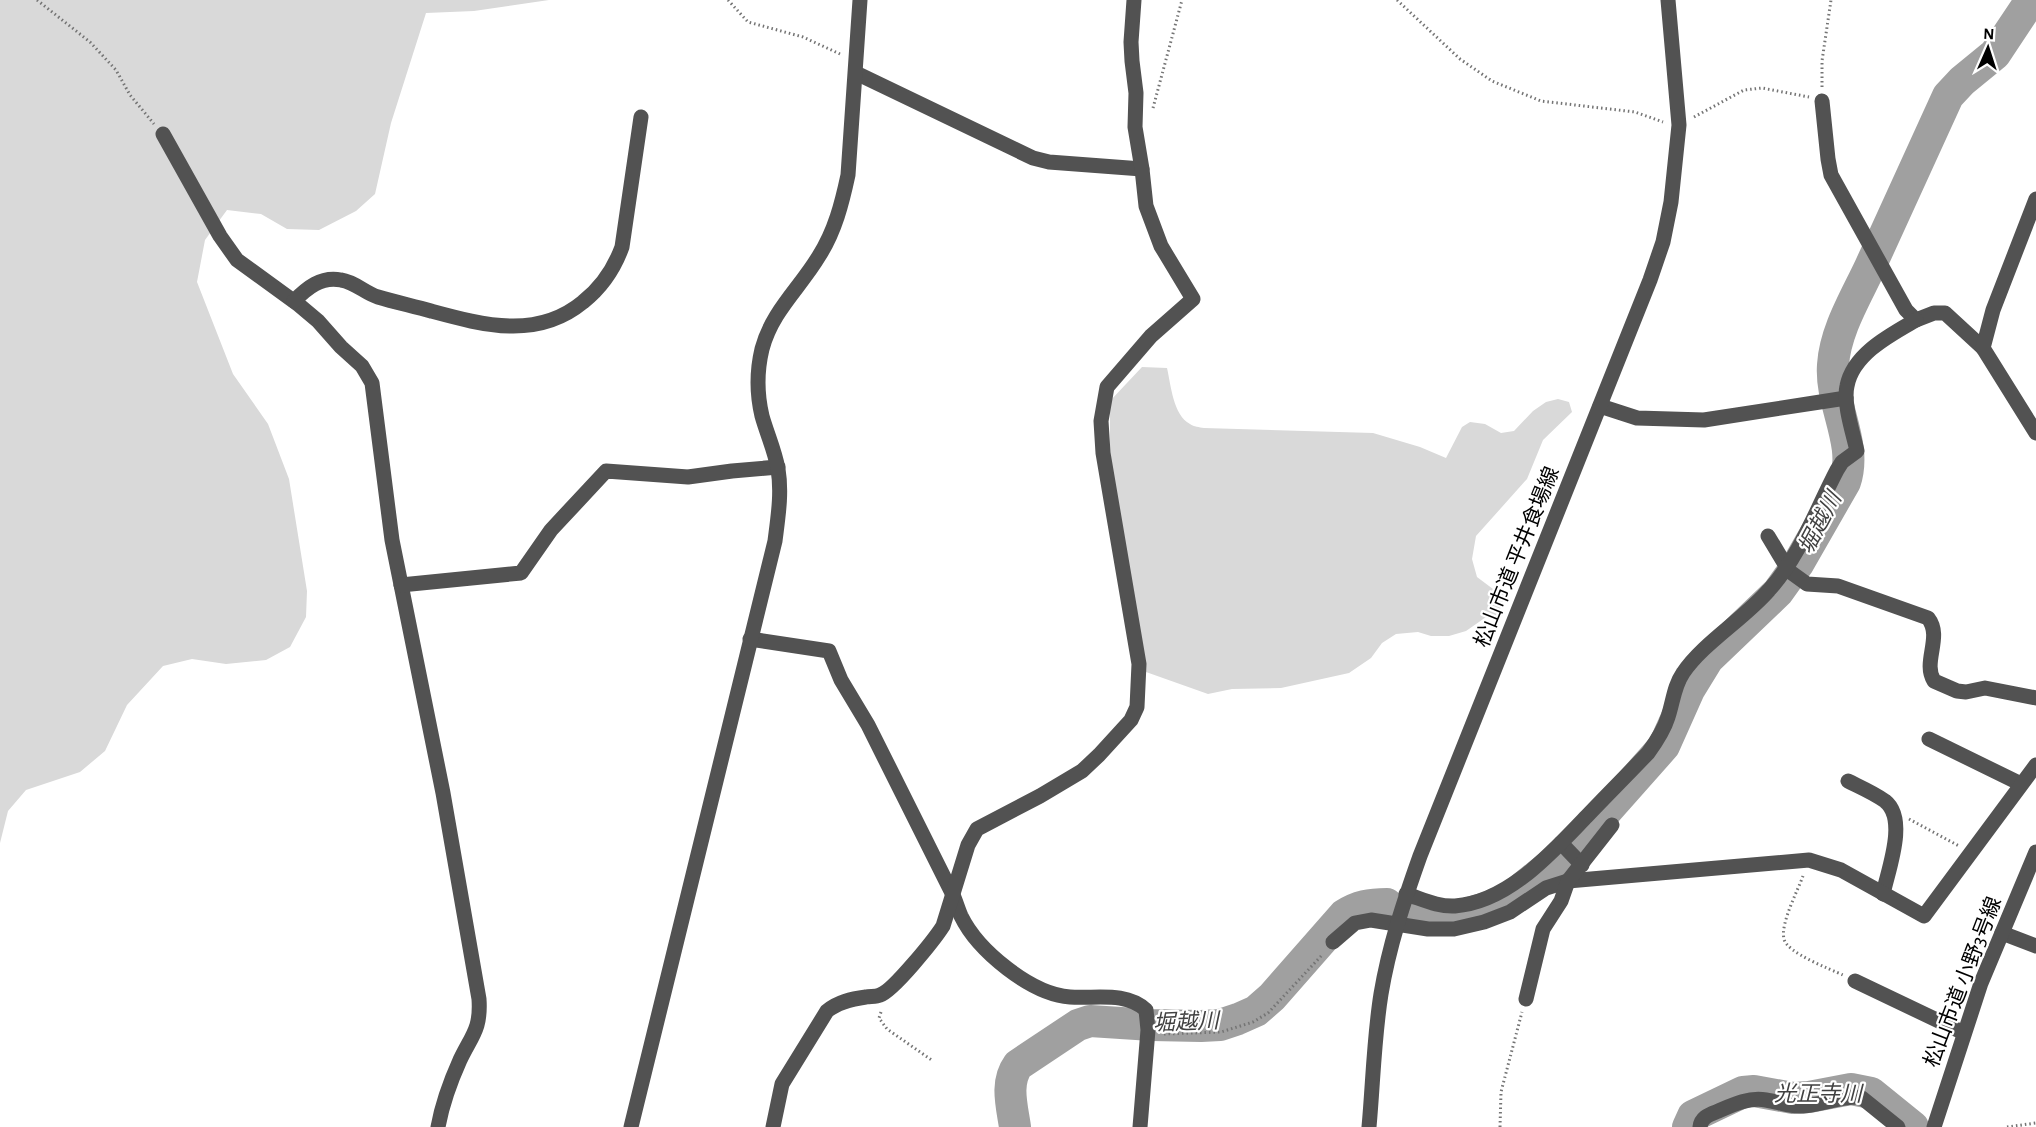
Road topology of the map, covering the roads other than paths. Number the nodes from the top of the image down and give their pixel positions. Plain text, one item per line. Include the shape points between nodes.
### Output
1 (860, 0) edge
2 (1134, 0) edge
3 (1668, 0) edge
4 (856, 67) junction
5 (1822, 101) road end
6 (641, 117) dead end
7 (163, 134) road end
8 (1142, 169) junction
9 (2036, 198) edge
10 (294, 301) junction
11 (1916, 320) junction
12 (1983, 348) junction
13 (1840, 399) junction
14 (1600, 406) junction
15 (2036, 433) edge
16 (778, 467) junction
17 (1768, 536) dead end
18 (1792, 573) junction
19 (401, 585) junction
20 (750, 639) junction
21 (2036, 698) edge
22 (1929, 739) dead end
23 (2036, 765) edge
24 (1848, 781) dead end
25 (2021, 784) junction
26 (1612, 825) dead end
27 (1562, 844) junction
28 (2036, 852) edge
29 (1578, 861) junction
30 (1568, 881) junction
31 (1406, 894) junction
32 (1882, 894) junction
33 (953, 895) junction
34 (1396, 924) junction
35 (2002, 933) junction
36 (1333, 942) road end
37 (2036, 946) edge
38 (1855, 981) road end
39 (1526, 999) road end
40 (1964, 1033) junction
41 (438, 1127) edge
42 (631, 1127) edge
43 (773, 1127) edge
44 (1140, 1127) edge
45 (1369, 1127) edge
46 (1700, 1127) edge
47 (1898, 1127) edge
48 (1934, 1127) edge

1 - 4 street
2 - 8 street via 1131,62
3 - 14 street, 松山市道 平井食場線 via 1679,125 1671,202 1650,280
4 - 8 street via 1033,158
4 - 16 street via 848,175 842,202 818,257 780,308 759,367 759,404
5 - 11 street via 1832,175 1906,310
6 - 10 street via 622,247 605,280 574,309 549,322 527,326 474,322 378,297 340,279 312,284
7 - 10 street via 237,260
8 - 33 street via 1151,223 1192,299 1151,336 1107,387 1101,421 1139,664 1137,707 1131,720 1082,771 977,829
9 - 12 street via 1993,310
10 - 19 street via 362,366 372,383
11 - 12 street via 1945,313
11 - 13 street via 1867,353
12 - 15 street
13 - 14 street via 1704,420 1637,418
13 - 18 street via 1857,451 1848,457
14 - 31 street, 松山市道 平井食場線
16 - 19 street via 688,477 606,471 551,530 521,573
16 - 20 street via 775,541
17 - 18 street
18 - 21 street via 1807,584 1838,586 1928,618 1935,630 1931,671 1939,684 1957,691 1985,688
18 - 27 street via 1683,673 1659,738
19 - 41 street via 443,793 480,1014 478,1028 453,1078
20 - 33 street via 829,651
20 - 42 street
22 - 25 street
23 - 25 street
24 - 32 street via 1886,802 1895,815 1896,836
25 - 32 street via 1924,916
26 - 29 street
27 - 29 street
27 - 31 street via 1502,891 1458,906 1442,906
28 - 35 street, 松山市道 小野3号線
29 - 30 street
30 - 32 street via 1809,860 1841,870
30 - 34 street via 1546,888 1510,912 1485,922 1454,929
30 - 39 street via 1561,901 1543,929
31 - 34 street, 松山市道 平井食場線
33 - 43 street via 943,926 896,982 881,995 848,1000 827,1011 782,1084
33 - 44 street via 962,917 993,956 1032,985 1068,997 1129,1000 1146,1010
34 - 36 street via 1371,920 1355,923
34 - 45 street, 松山市道 平井食場線 via 1381,994
35 - 37 street
35 - 40 street, 松山市道 小野3号線
38 - 40 street
40 - 48 street, 松山市道 小野3号線
46 - 47 street via 1707,1116 1740,1102 1766,1100 1799,1106 1854,1097 1863,1098

